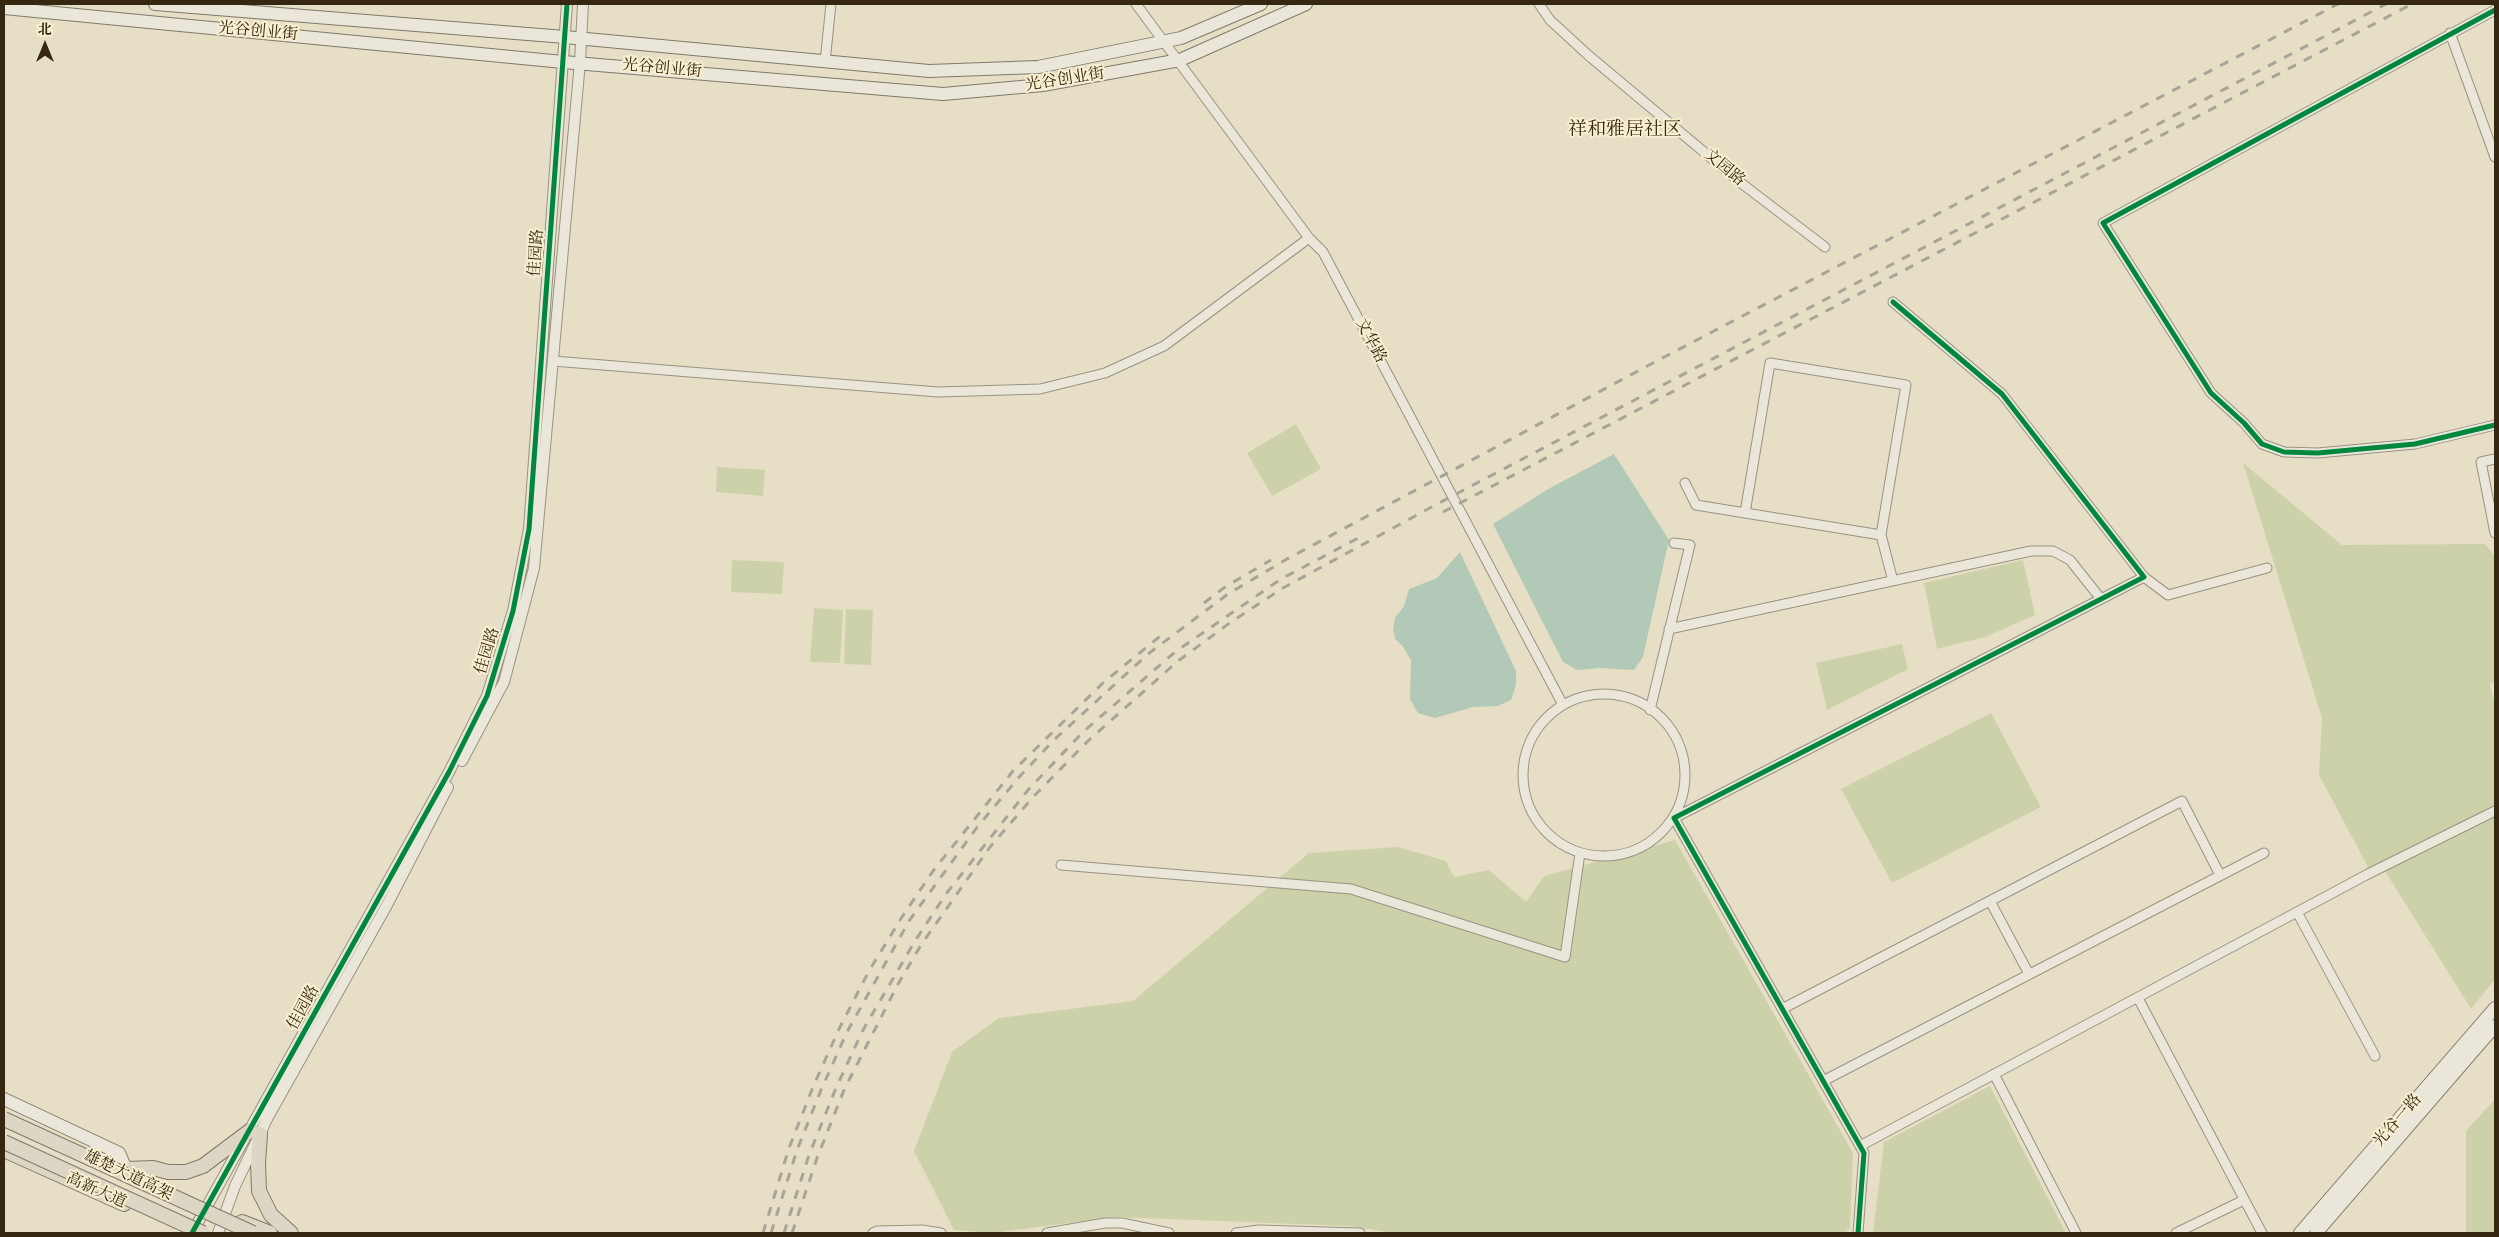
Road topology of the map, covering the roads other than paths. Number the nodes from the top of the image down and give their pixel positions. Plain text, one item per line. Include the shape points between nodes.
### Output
1 (156, 4) edge
2 (567, 4) edge
3 (583, 4) edge
4 (831, 4) edge
5 (1136, 4) edge
6 (1261, 4) edge
7 (1306, 4) edge
8 (1539, 4) edge
9 (22, 7) edge
10 (4, 8) edge
11 (2495, 10) edge
12 (2450, 33) junction
13 (564, 37) junction
14 (582, 39) junction
15 (1165, 41) junction
16 (1180, 60) junction
17 (563, 62) junction
18 (580, 62) junction
19 (825, 62) junction
20 (2495, 157) edge
21 (1309, 238) junction
22 (1825, 247) dead end
23 (1893, 302) dead end
24 (552, 361) junction
25 (2495, 424) edge
26 (2495, 459) edge
27 (1685, 483) dead end
28 (2491, 488) edge
29 (1745, 513) junction
30 (2494, 516) edge
31 (2495, 533) edge
32 (1881, 535) junction
33 (1674, 543) dead end
34 (2267, 568) dead end
35 (2144, 577) junction
36 (1893, 581) junction
37 (2101, 599) junction
38 (1669, 629) junction
39 (1563, 705) junction
40 (1650, 710) junction
41 (2495, 810) edge
42 (1674, 818) junction
43 (2264, 852) dead end
44 (1580, 853) junction
45 (1061, 865) dead end
46 (2220, 875) junction
47 (1990, 901) junction
48 (2297, 912) junction
49 (2029, 974) junction
50 (2138, 998) junction
51 (2495, 1008) edge
52 (1782, 1009) junction
53 (2495, 1026) edge
54 (2375, 1056) dead end
55 (1994, 1074) junction
56 (1823, 1081) junction
57 (4, 1099) edge
58 (4, 1114) edge
59 (4, 1119) edge
60 (255, 1132) junction
61 (4, 1142) edge
62 (1860, 1146) junction
63 (4, 1150) edge
64 (126, 1169) junction
65 (2244, 1200) junction
66 (208, 1206) junction
67 (225, 1214) junction
68 (188, 1233) edge
69 (192, 1233) edge
70 (203, 1233) edge
71 (218, 1233) edge
72 (252, 1233) edge
73 (270, 1233) edge
74 (291, 1233) edge
75 (873, 1233) edge
76 (941, 1233) edge
77 (1047, 1233) edge
78 (1169, 1233) edge
79 (1236, 1233) edge
80 (1360, 1233) edge
81 (1858, 1233) edge
82 (2076, 1233) edge
83 (2176, 1233) edge
84 (2262, 1233) edge
85 (2300, 1233) edge
86 (2316, 1233) edge

1 - 13 main road, 光谷创业街
2 - 13 street, 佳园路
3 - 14 street, 佳园路
4 - 19 street
5 - 15 street, 文华路
6 - 15 main road, 光谷创业街 via 1181,38
7 - 16 main road, 光谷创业街
8 - 22 street, 文园路 via 1550,20 1588,55 1741,183
9 - 10 main road, 光谷创业街
9 - 17 main road, 光谷创业街
11 - 12 street
12 - 20 street
12 - 25 street via 2104,223 2211,394 2262,444 2284,452 2318,453 2415,444
13 - 14 main road, 光谷创业街
13 - 17 street, 佳园路
14 - 18 street, 佳园路
14 - 19 main road, 光谷创业街
15 - 16 street, 文华路
15 - 19 main road, 光谷创业街 via 1038,67 929,71
16 - 18 main road, 光谷创业街 via 1043,86 943,94
16 - 21 street, 文华路
17 - 18 main road, 光谷创业街
17 - 60 street, 佳园路 via 529,529 513,611 487,696
18 - 24 street, 佳园路
21 - 24 street via 1164,346 1105,373 1040,389 938,392
21 - 39 street, 文华路 via 1322,252
23 - 35 street via 2002,394
24 - 60 street, 佳园路 via 534,568 504,682 387,905
26 - 28 street via 2481,462
27 - 29 street via 1696,505
28 - 30 street
29 - 32 street
29 - 32 street via 1770,363 1789,366 1906,385
30 - 31 street
32 - 36 street
33 - 38 street via 1690,545
34 - 35 street via 2168,595
35 - 37 street
36 - 37 street via 2030,551 2053,551 2070,560
36 - 38 street
37 - 42 street
38 - 40 street
39 - 40 street via 1589,696 1616,695 1641,703
39 - 44 street via 1543,722 1533,738 1523,771 1526,797 1537,822 1556,841
40 - 42 street via 1663,719 1678,741 1686,767 1684,794
41 - 48 street
42 - 44 street via 1656,839 1632,852 1606,857
42 - 52 street
43 - 46 street
44 - 45 street via 1565,957 1351,889
46 - 47 street via 2182,801
46 - 49 street
47 - 49 street
47 - 52 street
48 - 50 street
48 - 54 street
49 - 56 street
50 - 55 street
50 - 65 street
51 - 85 main road, 光谷一路
52 - 56 street
53 - 86 main road, 光谷一路
55 - 62 street
55 - 82 street
56 - 62 street
57 - 64 main road via 119,1153
58 - 64 main road, 高新大道
59 - 72 main road, 雄楚大道高架, bridge
60 - 64 main road via 203,1166 186,1172
60 - 66 street, 佳园路
60 - 67 street, 佳园路
60 - 74 main road via 259,1191 271,1215
61 - 70 main road, 雄楚大道高架, bridge
62 - 81 street via 1864,1153
63 - 68 main road, 高新大道
64 - 66 main road, 高新大道
65 - 83 street
65 - 84 street
66 - 67 main road, 高新大道
66 - 69 street, 佳园路
67 - 71 street, 佳园路
67 - 73 main road, 高新大道
75 - 76 street via 922,1230
77 - 78 street via 1122,1223
79 - 80 street via 1292,1230

